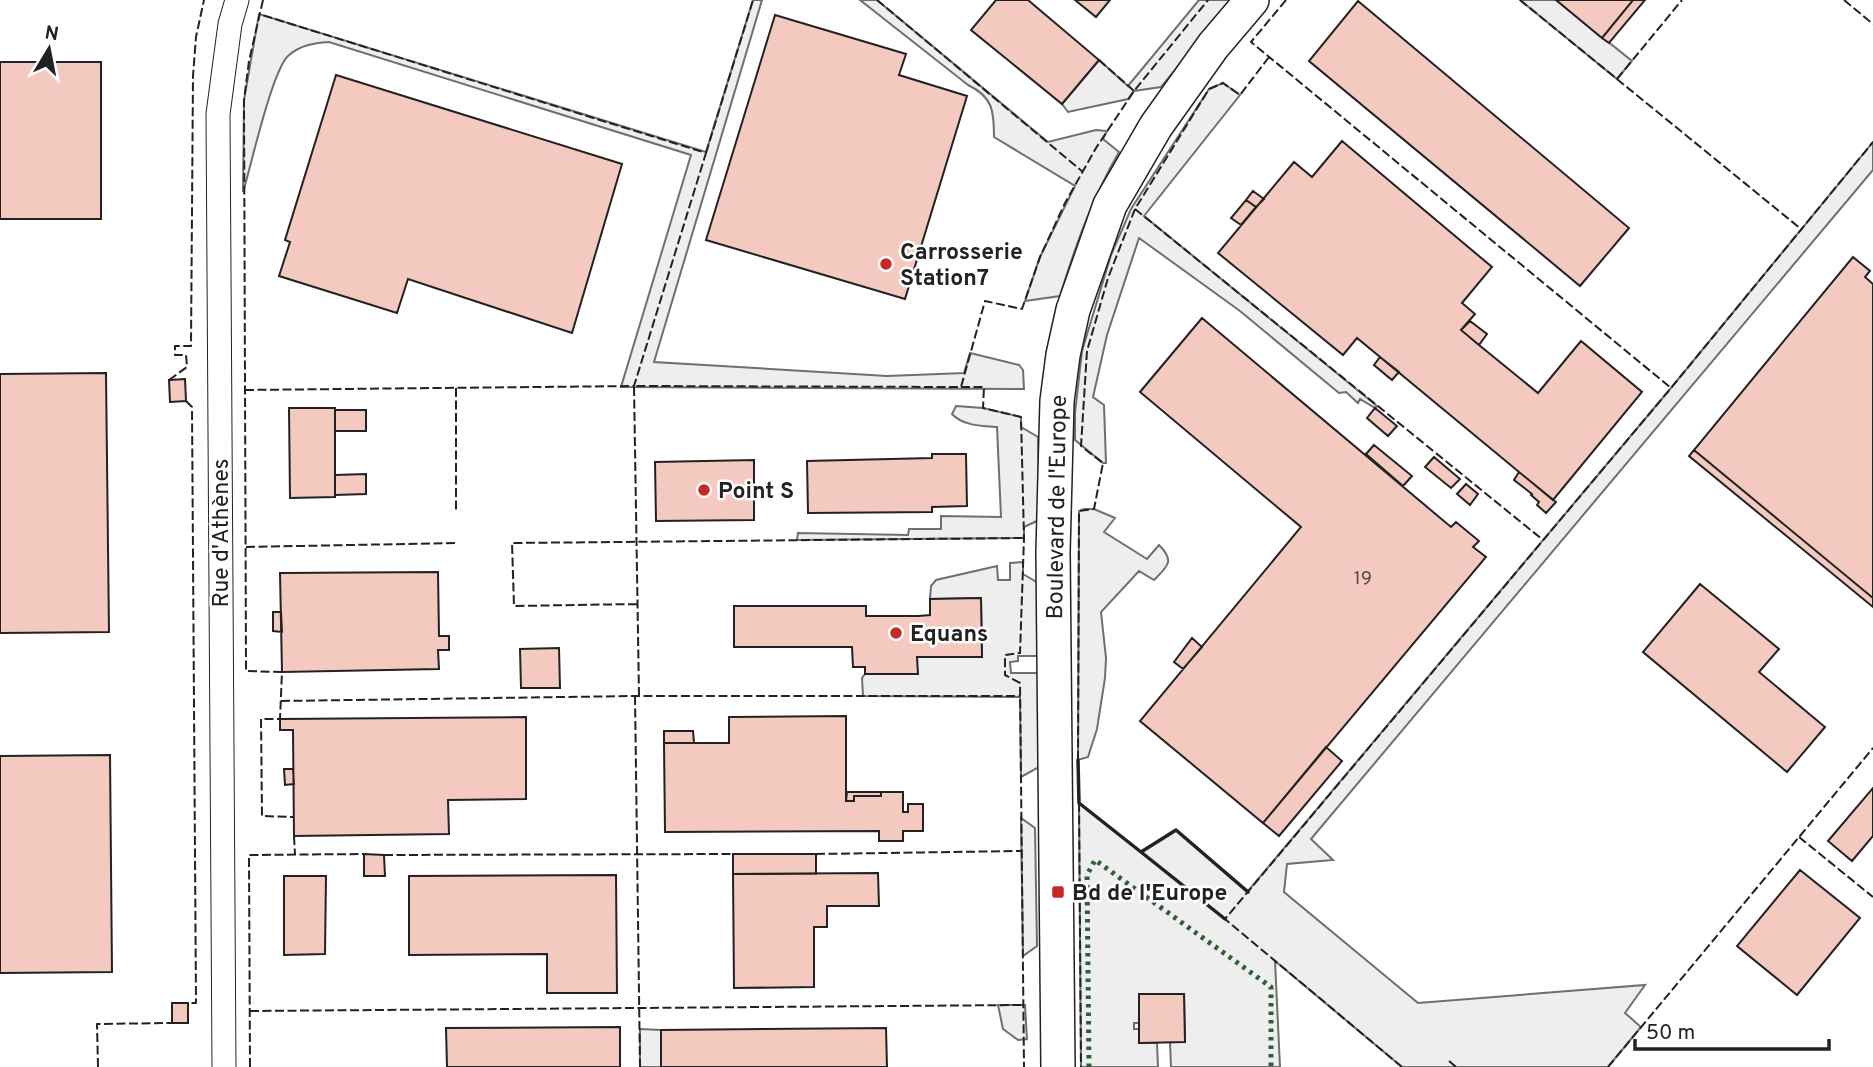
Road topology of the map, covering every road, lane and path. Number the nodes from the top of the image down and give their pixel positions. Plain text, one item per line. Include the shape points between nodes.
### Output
1 (237, 0) edge
2 (1252, 0) edge
3 (224, 1067) edge
4 (1058, 1067) edge

1 - 3 street, Rue d'Athènes via 218,114
2 - 4 street, Boulevard de l'Europe via 1156,126 1110,205 1073,310 1063,355 1057,401 1053,552

